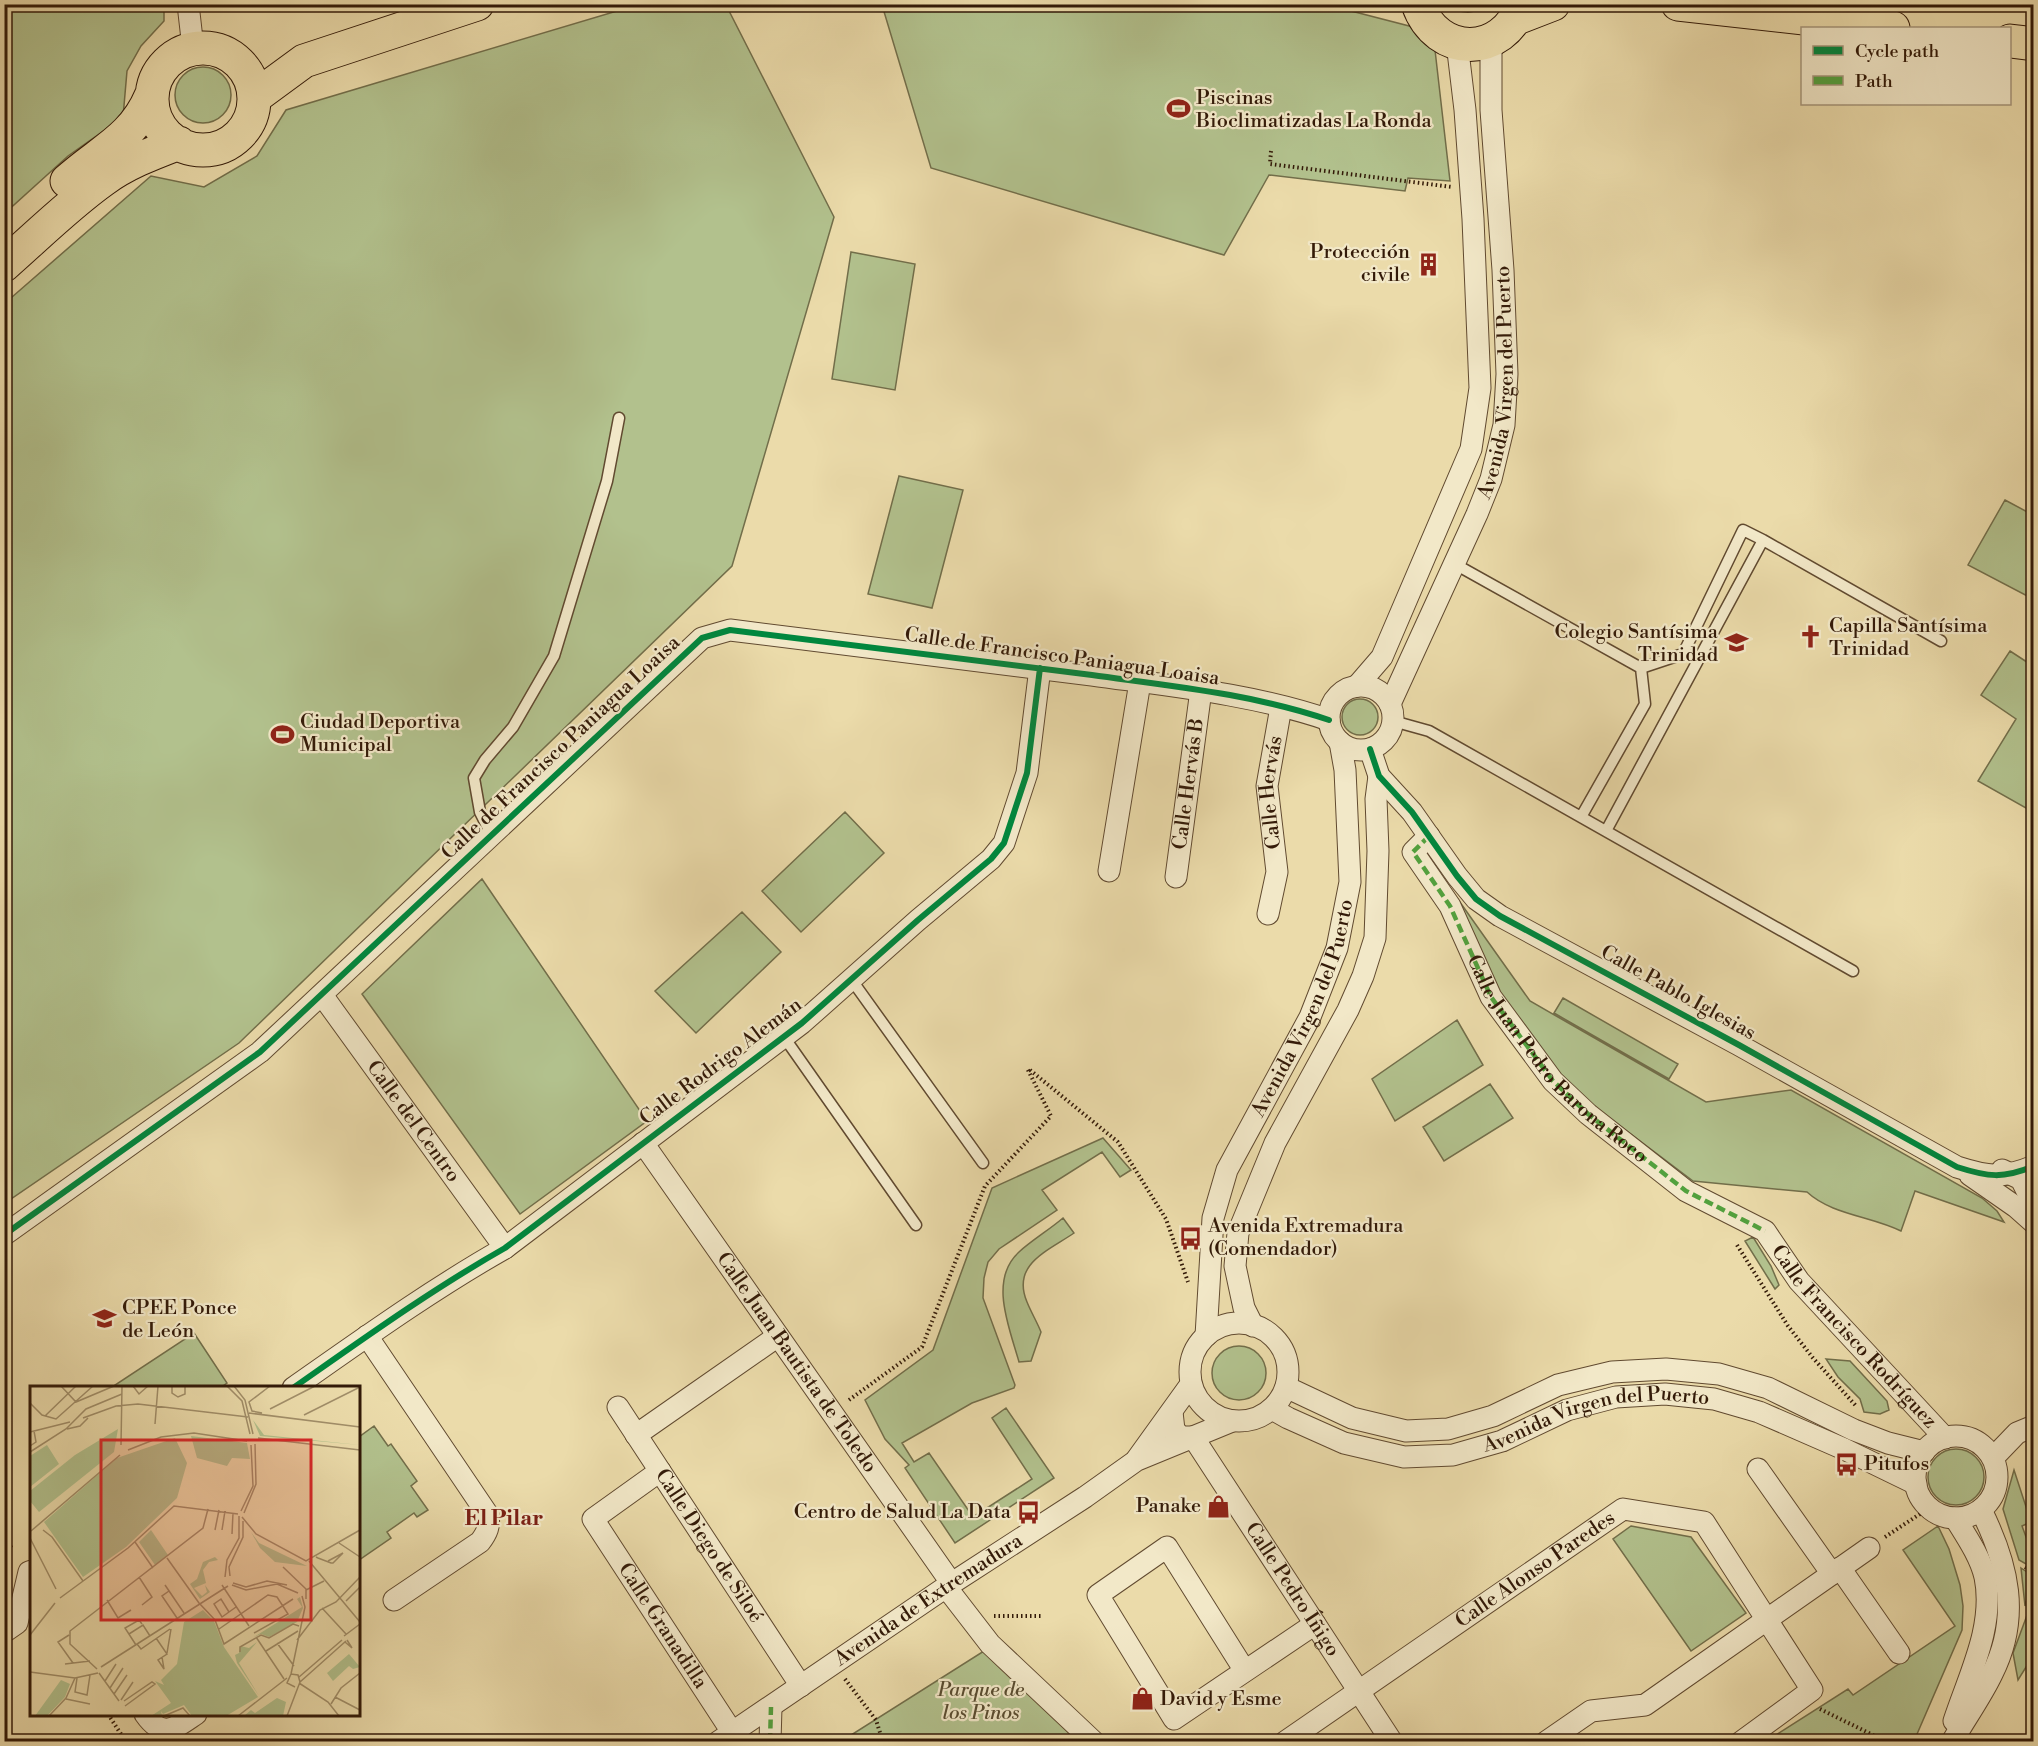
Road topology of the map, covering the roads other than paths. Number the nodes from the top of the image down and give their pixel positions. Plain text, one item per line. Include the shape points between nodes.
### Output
1 (188, 4) edge
2 (477, 4) edge
3 (1418, 4) edge
4 (1553, 4) edge
5 (1678, 4) edge
6 (1520, 11) edge
7 (1884, 27) edge
8 (1491, 40) junction
9 (2011, 41) edge
10 (1457, 43) junction
11 (2034, 44) edge
12 (194, 48) junction
13 (304, 61) junction
14 (239, 63) junction
15 (151, 96) junction
16 (255, 97) junction
17 (179, 143) junction
18 (4, 237) edge
19 (4, 265) edge
20 (619, 418) dead end
21 (1763, 540) junction
22 (1453, 563) junction
23 (1941, 641) dead end
24 (1040, 668) junction
25 (1641, 668) junction
26 (1140, 682) junction
27 (1357, 686) junction
28 (1201, 690) junction
29 (1335, 700) junction
30 (1289, 708) junction
31 (1391, 712) junction
32 (1329, 720) junction
33 (1340, 742) junction
34 (1370, 749) junction
35 (1379, 777) junction
36 (1581, 817) junction
37 (1606, 831) junction
38 (492, 836) junction
39 (1429, 836) junction
40 (1110, 871) dead end
41 (1176, 878) dead end
42 (1268, 914) dead end
43 (1853, 971) dead end
44 (851, 980) junction
45 (322, 995) junction
46 (784, 1036) junction
47 (643, 1143) junction
48 (1948, 1162) junction
49 (982, 1163) dead end
50 (2020, 1167) edge
51 (2025, 1206) edge
52 (2034, 1223) edge
53 (916, 1225) dead end
54 (1765, 1231) joint
55 (4, 1234) edge
56 (505, 1248) junction
57 (1253, 1326) junction
58 (367, 1336) junction
59 (778, 1336) junction
60 (1206, 1336) junction
61 (1191, 1384) junction
62 (296, 1386) edge
63 (1286, 1387) junction
64 (618, 1407) dead end
65 (1272, 1409) junction
66 (1172, 1412) junction
67 (1232, 1421) junction
68 (2025, 1429) edge
69 (636, 1435) junction
70 (1192, 1437) junction
71 (1946, 1438) junction
72 (1986, 1451) junction
73 (1924, 1452) junction
74 (1137, 1460) junction
75 (1758, 1469) dead end
76 (660, 1471) junction
77 (1916, 1484) junction
78 (1981, 1510) junction
79 (1955, 1518) junction
80 (1869, 1548) road end
81 (1836, 1571) junction
82 (30, 1572) edge
83 (949, 1585) junction
84 (394, 1600) dead end
85 (1768, 1619) junction
86 (1315, 1624) junction
87 (4, 1632) edge
88 (1899, 1653) dead end
89 (1245, 1671) junction
90 (801, 1686) junction
91 (1359, 1692) junction
92 (771, 1707) junction
93 (148, 1716) edge
94 (193, 1716) edge
95 (725, 1737) edge
96 (770, 1742) edge
97 (1094, 1742) edge
98 (1285, 1742) edge
99 (1392, 1742) edge
100 (1546, 1742) edge
101 (1741, 1742) edge
102 (1946, 1742) edge
103 (1952, 1742) edge

1 - 12 street
2 - 13 main road
3 - 10 main road via 1431,29
4 - 6 main road
5 - 7 main road
6 - 8 main road via 1506,31
8 - 10 main road via 1474,45
8 - 22 street, Avenida Virgen del Puerto via 1491,110 1504,281 1504,425 1491,479
9 - 11 main road
10 - 27 street, Avenida Virgen del Puerto via 1471,189 1480,388 1471,449 1382,657
12 - 14 main road via 222,51
12 - 15 main road via 177,54 164,65
13 - 14 main road
13 - 16 main road
14 - 16 main road via 245,68
15 - 17 main road via 153,113 161,129
15 - 18 main road via 144,114 125,136 71,177
16 - 17 main road via 246,128 234,140 220,148 203,150
17 - 19 main road via 143,157 105,179
20 - 38 lane via 607,481 554,656 513,727 474,778 480,812
21 - 23 lane
21 - 25 lane via 1743,530 1683,654
21 - 37 lane
22 - 25 lane
22 - 31 street, Avenida Virgen del Puerto
24 - 26 street, Calle de Francisco Paniagua Loaisa
24 - 38 street, Calle de Francisco Paniagua Loaisa via 730,630 702,638
24 - 44 street, Calle Rodrigo Alemán via 1027,772 1004,843 991,859
25 - 36 lane via 1645,704
26 - 28 street, Calle de Francisco Paniagua Loaisa
26 - 40 street
27 - 29 street
27 - 31 street via 1380,693
28 - 30 street, Calle de Francisco Paniagua Loaisa
28 - 41 street, Calle Hervás B
29 - 30 street, Calle de Francisco Paniagua Loaisa
29 - 32 street
30 - 32 street, Calle de Francisco Paniagua Loaisa
30 - 42 street, Calle Hervás via 1267,786 1277,872
31 - 34 street via 1392,728 1384,740
31 - 36 lane
32 - 33 street
33 - 34 street via 1349,748
33 - 60 street, Avenida Virgen del Puerto via 1350,882 1337,948 1310,1017 1227,1170 1213,1218
34 - 35 street, Calle Pablo Iglesias
35 - 39 street, Calle Pablo Iglesias
35 - 57 street, Avenida Virgen del Puerto via 1375,938 1348,1010 1275,1143 1238,1233 1234,1266 1244,1308
36 - 37 lane
37 - 43 lane
38 - 45 street, Calle de Francisco Paniagua Loaisa
39 - 48 street, Calle Pablo Iglesias via 1476,899 1500,916
39 - 54 street, Calle Juan Pedro Barona Roco via 1413,852 1450,906 1491,997 1553,1081 1588,1114 1686,1191
44 - 46 street, Calle Rodrigo Alemán
44 - 49 lane
45 - 55 street, Calle de Francisco Paniagua Loaisa via 260,1052
45 - 56 street, Calle del Centro
46 - 47 street, Calle Rodrigo Alemán
46 - 53 lane
47 - 56 street, Calle Rodrigo Alemán
47 - 59 street, Calle Juan Bautista de Toledo
48 - 50 street, Calle Pablo Iglesias via 1988,1176 2002,1176
48 - 51 street
50 - 51 street via 2009,1178 2009,1190
51 - 52 street
54 - 71 street, Calle Francisco Rodríguez via 1799,1281
56 - 58 street, Calle Rodrigo Alemán
57 - 60 street via 1236,1323
57 - 63 street via 1267,1332 1286,1356
58 - 62 street, Calle Rodrigo Alemán
58 - 84 street via 488,1515 489,1522 480,1542
59 - 69 street
59 - 83 street, Calle Juan Bautista de Toledo
60 - 61 street via 1192,1358
61 - 66 street
61 - 67 street via 1206,1409
63 - 65 street
63 - 73 street, Avenida Virgen del Puerto via 1352,1418 1406,1431 1448,1429 1493,1416 1558,1385 1612,1371 1666,1369 1719,1374 1768,1388 1888,1443
64 - 69 street, Calle Diego de Siloé
65 - 67 street via 1247,1420
65 - 77 street, Avenida Virgen del Puerto via 1344,1443 1404,1457 1453,1455 1502,1441 1567,1410 1616,1397 1665,1394 1714,1399 1759,1412
66 - 70 street, Calle Pedro Íñigo via 1174,1430 1181,1437
66 - 74 street
67 - 70 street
68 - 72 street
69 - 76 street, Calle Diego de Siloé
70 - 74 street
70 - 86 street, Calle Pedro Íñigo
71 - 72 street via 1968,1438
71 - 73 street
72 - 78 street via 1997,1475 1996,1488
73 - 77 street
74 - 83 street, Avenida de Extremadura
75 - 81 street
76 - 90 street, Calle Diego de Siloé
76 - 95 street, Calle Granadilla via 593,1519
77 - 79 street via 1929,1508
78 - 79 street
78 - 103 street via 2005,1567 2010,1596 2008,1628 1993,1672
79 - 102 street via 1984,1575 1986,1626
80 - 81 street
81 - 85 street
81 - 88 street
82 - 87 street via 17,1623
83 - 90 street, Avenida de Extremadura
83 - 97 street, Calle Juan Bautista de Toledo via 990,1644
85 - 91 street, Calle Alonso Paredes via 1704,1522 1623,1509
85 - 100 street via 1645,1705 1591,1711
85 - 101 street, Calle Alonso Paredes via 1806,1695
86 - 89 street
86 - 91 street, Calle Pedro Íñigo
89 - 89 street via 1167,1547 1098,1595 1174,1719
90 - 92 street, Avenida de Extremadura
91 - 98 street, Calle Alonso Paredes
91 - 99 street, Calle Pedro Íñigo
92 - 95 street, Avenida de Extremadura
92 - 96 street
93 - 94 street via 165,1731

